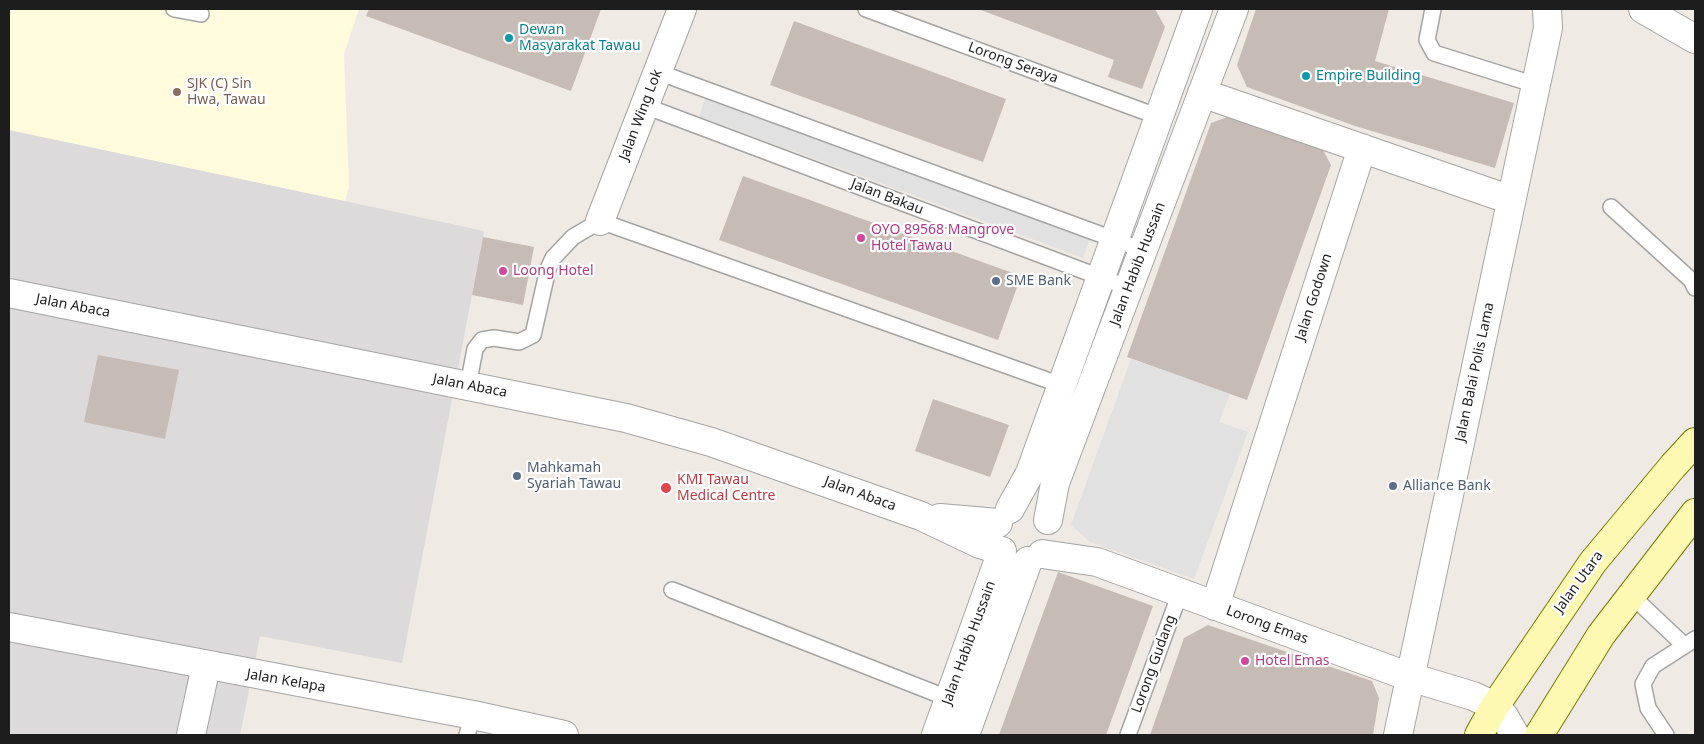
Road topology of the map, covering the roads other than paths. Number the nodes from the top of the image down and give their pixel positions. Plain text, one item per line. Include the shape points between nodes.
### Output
1 (174, 9) edge
2 (682, 9) edge
3 (866, 9) edge
4 (1198, 9) edge
5 (1234, 9) edge
6 (1433, 9) edge
7 (1547, 9) edge
8 (1643, 9) edge
9 (201, 14) dead end
10 (1695, 39) edge
11 (658, 72) junction
12 (1536, 85) junction
13 (1202, 93) junction
14 (645, 106) junction
15 (1159, 117) junction
16 (1362, 148) junction
17 (1511, 200) junction
18 (1611, 207) dead end
19 (600, 221) junction
20 (1114, 240) junction
21 (1143, 250) junction
22 (1101, 277) junction
23 (1129, 288) junction
24 (1695, 288) edge
25 (9, 293) edge
26 (1061, 385) junction
27 (468, 386) junction
28 (1695, 442) edge
29 (1695, 513) edge
30 (921, 516) junction
31 (1004, 516) junction
32 (1049, 524) junction
33 (1002, 552) junction
34 (1035, 557) junction
35 (1097, 562) junction
36 (672, 590) dead end
37 (1180, 593) junction
38 (1630, 595) junction
39 (1214, 606) junction
40 (9, 627) edge
41 (1690, 642) edge
42 (206, 666) junction
43 (1410, 677) junction
44 (950, 699) junction
45 (1495, 706) junction
46 (470, 725) edge
47 (191, 735) edge
48 (564, 735) edge
49 (936, 735) edge
50 (965, 735) edge
51 (1128, 735) edge
52 (1398, 735) edge
53 (1479, 735) edge
54 (1515, 735) edge
55 (1539, 735) edge
56 (1666, 735) edge

1 - 9 lane
2 - 11 street, Jalan Wing Lok
3 - 15 lane, Lorong Seraya
4 - 15 street
5 - 13 street, Jalan Habib Hussain
6 - 12 lane via 1427,40 1434,53
7 - 12 street, Jalan Balai Polis Lama via 1548,28
8 - 10 street
11 - 14 street, Jalan Wing Lok
11 - 20 lane
12 - 17 street, Jalan Balai Polis Lama
13 - 16 street
13 - 21 street, Jalan Habib Hussain
14 - 19 street, Jalan Wing Lok
14 - 22 lane, Jalan Bakau
15 - 20 street
16 - 17 street
16 - 39 street, Jalan Godown
17 - 43 street, Jalan Balai Polis Lama
18 - 24 lane via 1691,280
19 - 26 lane
19 - 27 lane via 573,237 554,258 548,269 533,335 519,342 494,338 482,340 475,349
20 - 21 lane
20 - 22 street
21 - 23 street, Jalan Habib Hussain
22 - 23 lane, Jalan Bakau
22 - 26 street
23 - 32 street, Jalan Habib Hussain via 1054,483
25 - 27 street, Jalan Abaca
26 - 31 street via 1030,473
27 - 30 street, Jalan Abaca via 626,418 711,442
28 - 45 main road, Jalan Utara via 1593,562
29 - 38 main road
30 - 31 street, Jalan Abaca
30 - 33 street, Jalan Abaca
31 - 32 street via 1018,506 1035,508
31 - 33 street via 996,538
32 - 34 street via 1051,537
32 - 35 street, Lorong Emas
33 - 34 street via 1014,559
33 - 44 street, Jalan Habib Hussain
34 - 35 street, Lorong Emas
34 - 50 street, Jalan Habib Hussain
35 - 37 street, Lorong Emas
36 - 44 lane
37 - 39 street, Lorong Emas
37 - 51 lane, Lorong Gudang
38 - 41 lane
38 - 55 main road via 1601,635
39 - 43 street, Lorong Emas
40 - 42 street, Jalan Kelapa
41 - 56 lane via 1653,666 1643,684 1648,708
42 - 46 street, Jalan Kelapa
42 - 47 street
43 - 45 street, Lorong Emas
43 - 52 street, Jalan Balai Polis Lama
44 - 49 street, Jalan Habib Hussain
45 - 53 main road, Jalan Utara
45 - 54 street
46 - 48 street, Jalan Kelapa

